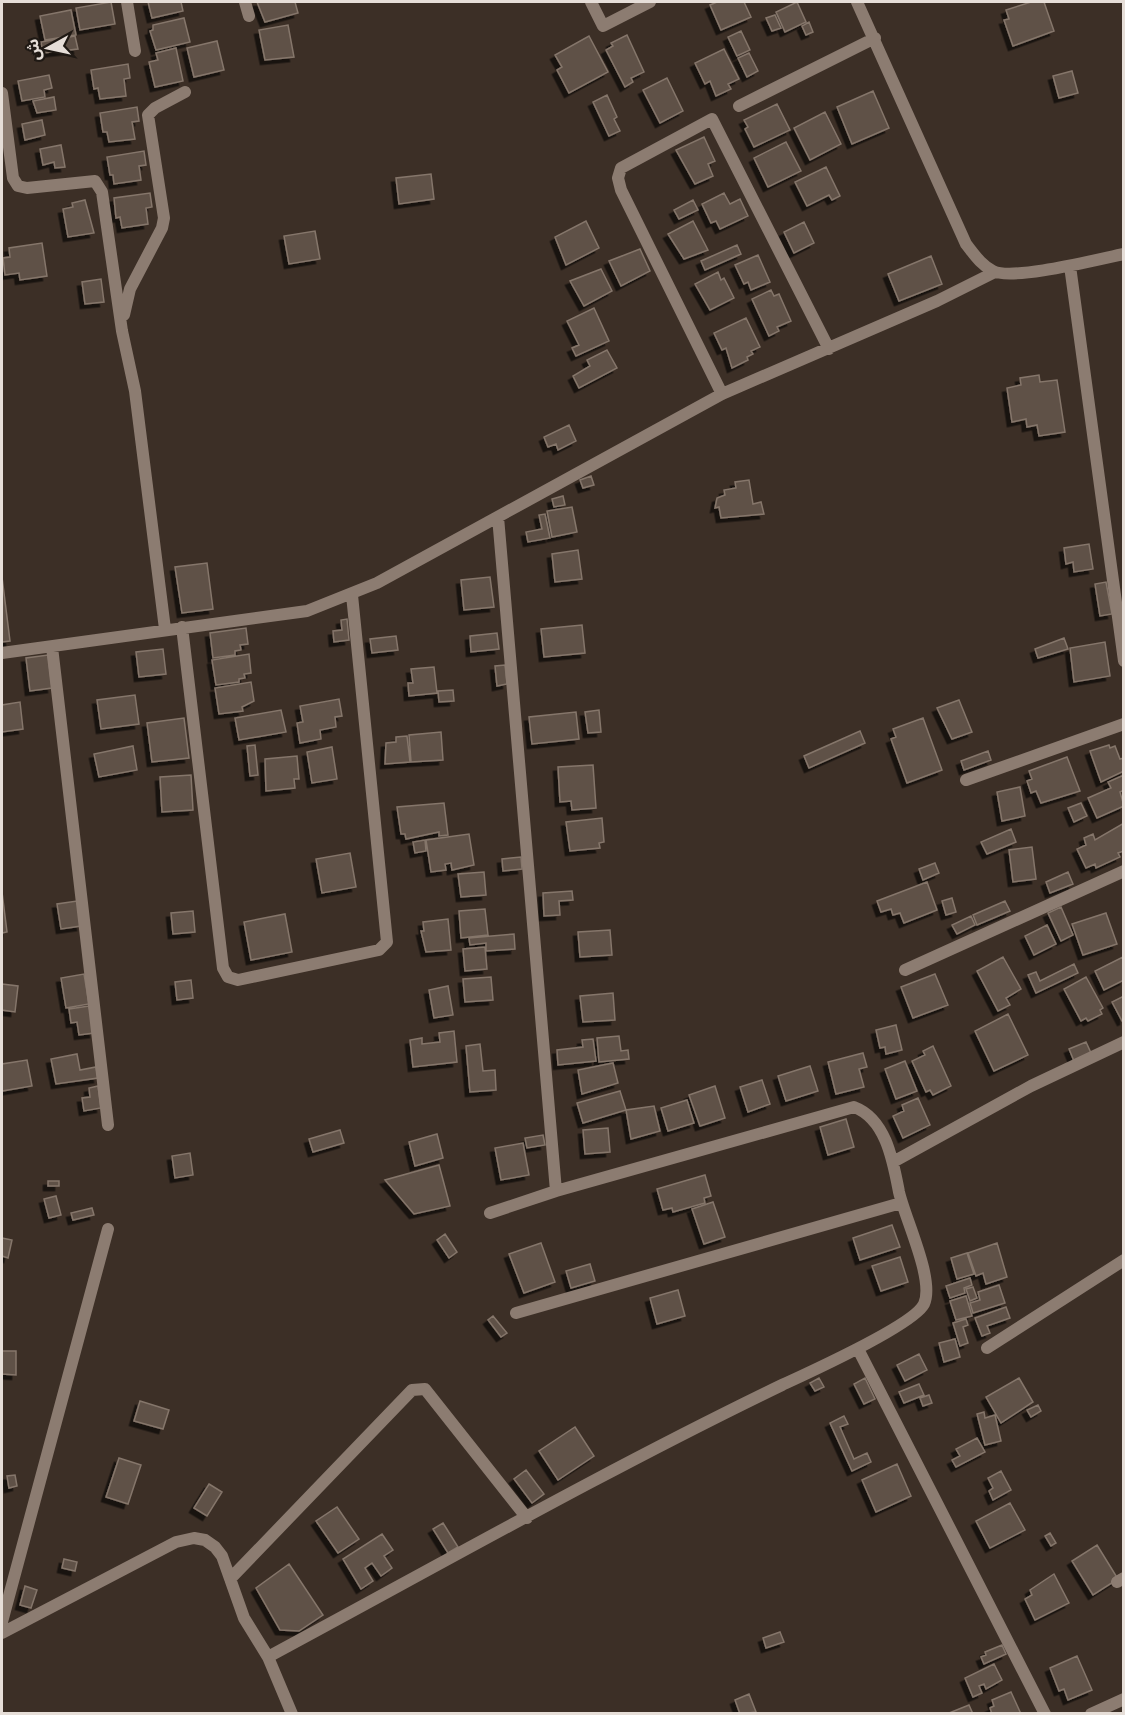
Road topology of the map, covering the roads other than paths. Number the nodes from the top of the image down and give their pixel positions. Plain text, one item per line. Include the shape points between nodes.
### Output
1 (128, 2) edge
2 (245, 2) edge
3 (591, 2) edge
4 (650, 2) edge
5 (857, 2) edge
6 (249, 16) dead end
7 (874, 38) junction
8 (135, 51) dead end
9 (185, 92) dead end
10 (2, 93) edge
11 (738, 106) dead end
12 (1124, 254) edge
13 (1070, 266) junction
14 (995, 272) junction
15 (122, 331) junction
16 (829, 349) junction
17 (722, 394) junction
18 (498, 517) junction
19 (352, 595) junction
20 (182, 627) junction
21 (165, 628) junction
22 (52, 648) junction
23 (2, 653) edge
24 (1124, 661) edge
25 (1124, 724) edge
26 (966, 780) dead end
27 (1124, 871) edge
28 (905, 970) dead end
29 (1124, 1042) edge
30 (108, 1125) dead end
31 (893, 1162) junction
32 (556, 1191) junction
33 (901, 1203) junction
34 (490, 1213) dead end
35 (108, 1229) dead end
36 (1124, 1260) edge
37 (516, 1313) dead end
38 (987, 1348) dead end
39 (858, 1349) junction
40 (527, 1518) junction
41 (230, 1579) junction
42 (2, 1622) edge
43 (2, 1633) edge
44 (268, 1657) junction
45 (1124, 1699) edge
46 (1097, 1712) edge
47 (292, 1713) edge
48 (1045, 1713) edge

1 - 8 street
2 - 6 street
3 - 4 street via 603,26
5 - 7 street
7 - 11 street
7 - 14 street via 966,244 980,262
9 - 15 street via 148,115 164,218 129,289
10 - 15 street via 13,178 18,186 95,181 102,192
12 - 13 street
13 - 14 street via 1015,274
13 - 24 street
14 - 16 street
15 - 21 street via 135,391
16 - 17 street
16 - 17 street via 712,119 621,168 618,178
17 - 18 street
18 - 19 street
18 - 32 street
19 - 20 street via 308,611
19 - 20 street via 387,942 379,950 238,980 228,977 223,968
20 - 21 street
21 - 22 street
22 - 23 street
22 - 30 street
25 - 26 street
27 - 28 street
29 - 31 street via 1031,1086
31 - 32 street via 877,1122 868,1112 854,1107
31 - 33 street
32 - 34 street
33 - 37 street
33 - 39 street via 924,1272 925,1302 918,1313
35 - 42 street
36 - 38 street
39 - 40 street via 757,1397
39 - 48 street
40 - 41 street via 425,1389 418,1387
40 - 44 street
41 - 43 street via 215,1547 194,1538 176,1542
41 - 44 street via 244,1618
44 - 47 street
45 - 46 street

